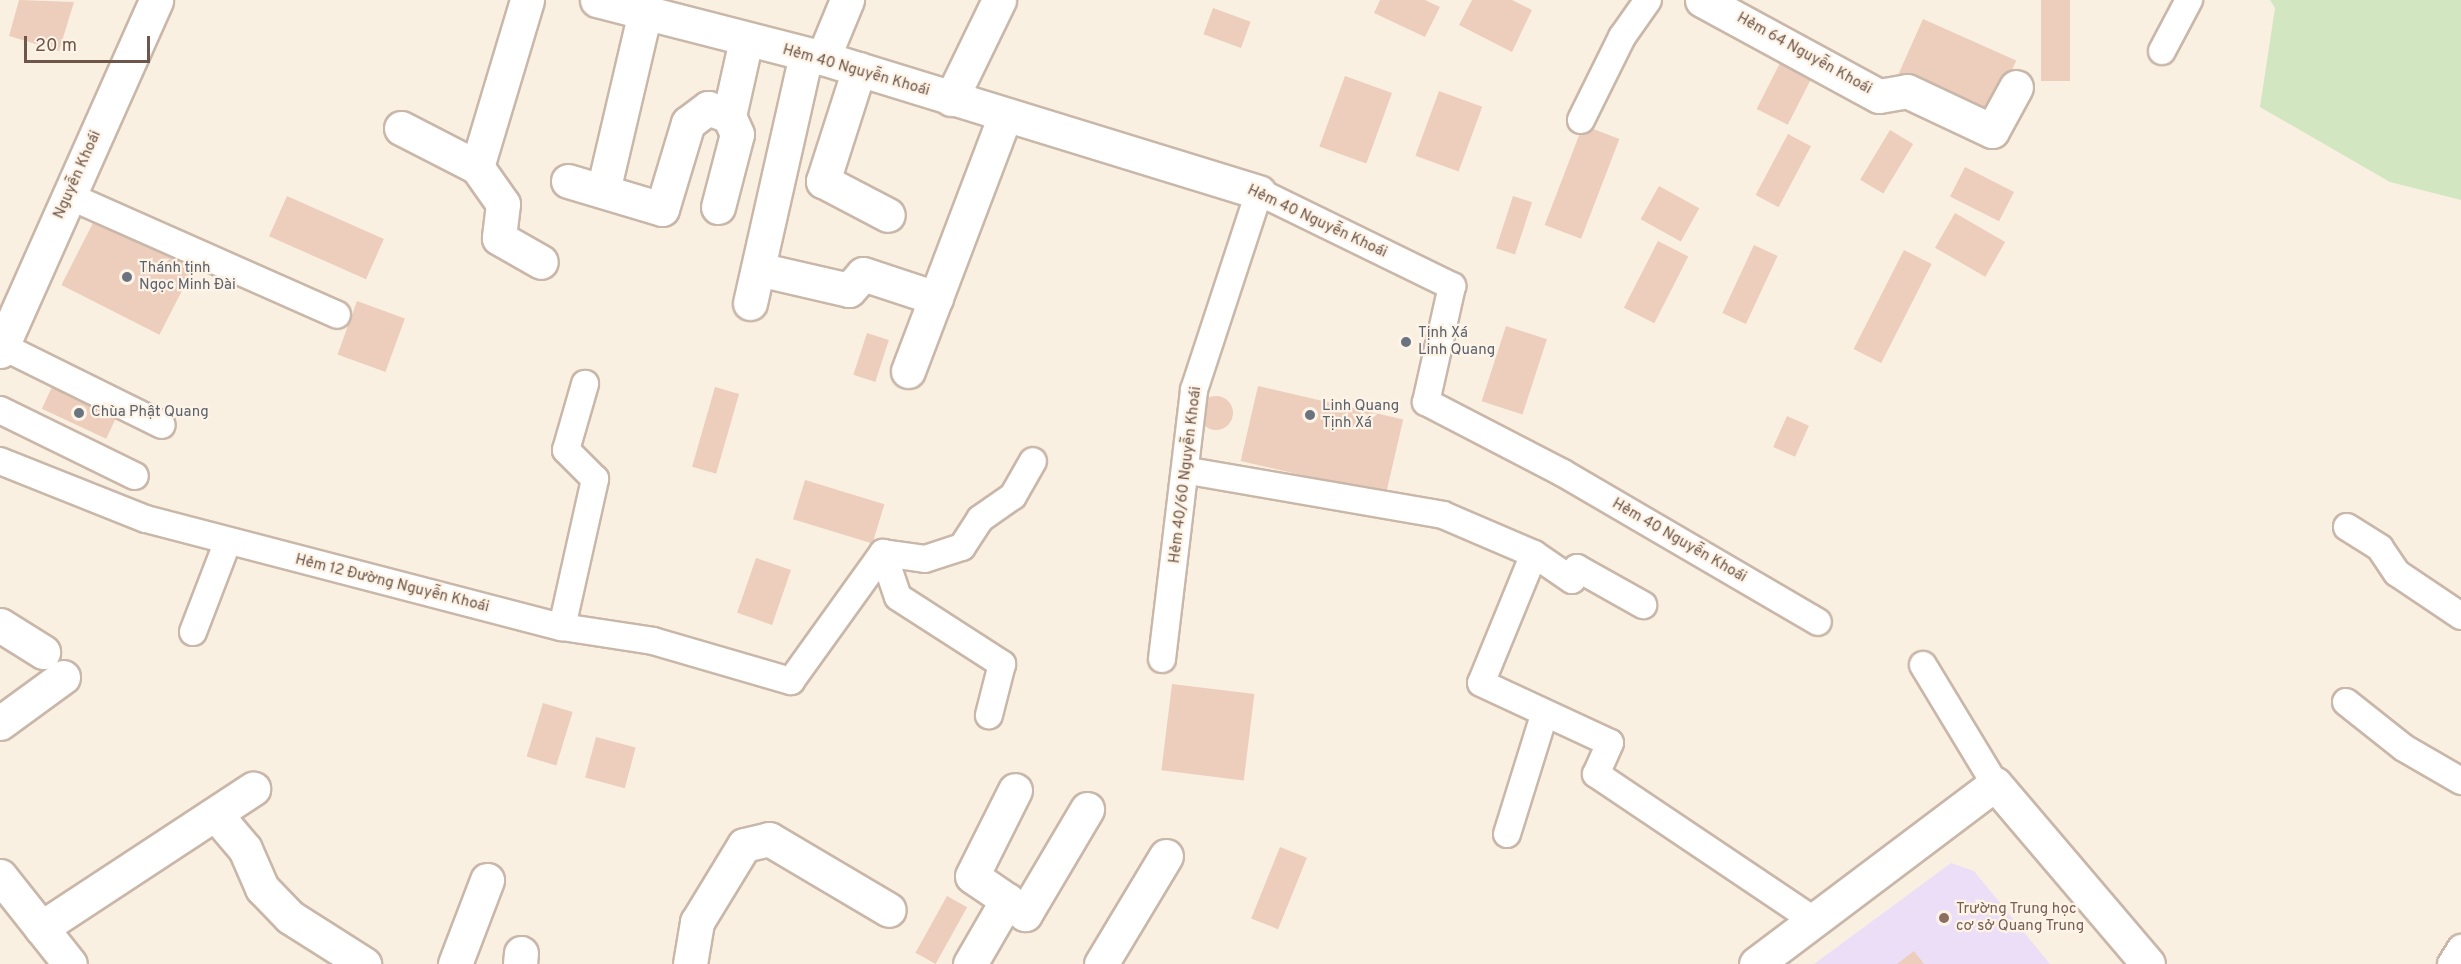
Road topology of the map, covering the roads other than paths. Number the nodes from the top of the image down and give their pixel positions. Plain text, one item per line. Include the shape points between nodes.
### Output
1 (156, 0) edge
2 (527, 0) edge
3 (597, 0) edge
4 (848, 0) edge
5 (999, 0) edge
6 (1648, 0) edge
7 (1702, 0) edge
8 (2189, 0) edge
9 (645, 12) junction
10 (746, 40) junction
11 (2162, 51) dead end
12 (815, 56) junction
13 (859, 69) junction
14 (2016, 87) dead end
15 (951, 99) junction
16 (729, 116) junction
17 (1005, 116) junction
18 (1581, 120) dead end
19 (401, 128) dead end
20 (477, 167) junction
21 (568, 182) dead end
22 (603, 191) junction
23 (1259, 192) junction
24 (69, 196) junction
25 (718, 207) dead end
26 (888, 215) dead end
27 (541, 262) dead end
28 (758, 270) junction
29 (936, 298) junction
30 (750, 303) dead end
31 (337, 315) dead end
32 (1, 348) edge
33 (908, 371) dead end
34 (585, 384) dead end
35 (0, 410) edge
36 (162, 425) dead end
37 (0, 461) edge
38 (1033, 461) dead end
39 (1189, 471) junction
40 (135, 476) dead end
41 (2347, 527) dead end
42 (228, 541) junction
43 (883, 553) junction
44 (1534, 554) junction
45 (1643, 605) dead end
46 (2461, 616) edge
47 (1818, 622) dead end
48 (0, 625) edge
49 (562, 627) junction
50 (193, 632) dead end
51 (1162, 659) dead end
52 (1923, 665) dead end
53 (2346, 702) dead end
54 (989, 715) dead end
55 (1544, 715) junction
56 (0, 723) edge
57 (2461, 781) edge
58 (1995, 784) junction
59 (253, 789) dead end
60 (1015, 790) dead end
61 (1087, 809) dead end
62 (217, 816) junction
63 (1507, 834) dead end
64 (1166, 856) dead end
65 (0, 876) edge
66 (487, 880) dead end
67 (1007, 900) junction
68 (888, 910) dead end
69 (1813, 920) junction
70 (41, 927) junction
71 (2461, 948) edge
72 (70, 964) edge
73 (364, 964) edge
74 (455, 964) edge
75 (690, 964) edge
76 (970, 964) edge
77 (1101, 964) edge
78 (1756, 964) edge
79 (2148, 964) edge
80 (2451, 964) edge

1 - 24 street, Nguyễn Khoái
2 - 20 street
3 - 9 street, Hẻm 40 Nguyễn Khoái
4 - 12 street
5 - 15 street
6 - 18 lane via 1622,37
7 - 14 street, Hẻm 64 Nguyễn Khoái via 1879,96 1907,91 1992,131
8 - 11 lane
9 - 10 street, Hẻm 40 Nguyễn Khoái
9 - 22 street
10 - 12 street, Hẻm 40 Nguyễn Khoái
10 - 16 street
12 - 13 street, Hẻm 40 Nguyễn Khoái
12 - 28 street
13 - 15 street, Hẻm 40 Nguyễn Khoái
13 - 26 street via 823,181
15 - 17 street, Hẻm 40 Nguyễn Khoái
16 - 22 street via 708,108 688,123 662,209
16 - 25 street via 737,134
17 - 23 street, Hẻm 40 Nguyễn Khoái
17 - 29 street
19 - 20 street
20 - 27 street via 503,204 499,238
21 - 22 street
23 - 39 lane, Hẻm 40/60 Nguyễn Khoái via 1194,390
23 - 47 lane, Hẻm 40 Nguyễn Khoái via 1452,286 1426,402 1563,473
24 - 31 lane
24 - 32 street, Nguyễn Khoái
28 - 29 street via 849,291 863,274
28 - 30 street
29 - 33 street
32 - 36 lane
34 - 49 lane via 566,450 595,479
35 - 40 lane
37 - 42 lane, Hẻm 12 Đường Nguyễn Khoái via 146,519
38 - 43 lane via 1013,496 980,519 962,547 925,560
39 - 44 lane via 1443,515
39 - 51 lane, Hẻm 40/60 Nguyễn Khoái
41 - 46 lane via 2380,548 2397,573
42 - 49 lane, Hẻm 12 Đường Nguyễn Khoái
42 - 50 lane
43 - 49 lane, Hẻm 12 Đường Nguyễn Khoái via 791,681 653,641
43 - 54 lane via 898,597 1002,664
44 - 45 lane via 1572,580 1577,568
44 - 55 lane via 1481,683
48 - 56 street via 53,664
52 - 58 lane
53 - 57 lane via 2404,748
55 - 63 lane
55 - 69 lane via 1610,743 1596,774
58 - 69 street
58 - 79 street
59 - 62 street
60 - 67 street via 972,876
61 - 67 street via 1025,914
62 - 70 street
62 - 73 street via 245,849 262,888 290,917
64 - 77 street
65 - 70 street
66 - 74 street
67 - 76 street
68 - 75 street via 769,839 744,845 697,922
69 - 78 street
70 - 72 street
71 - 80 lane

